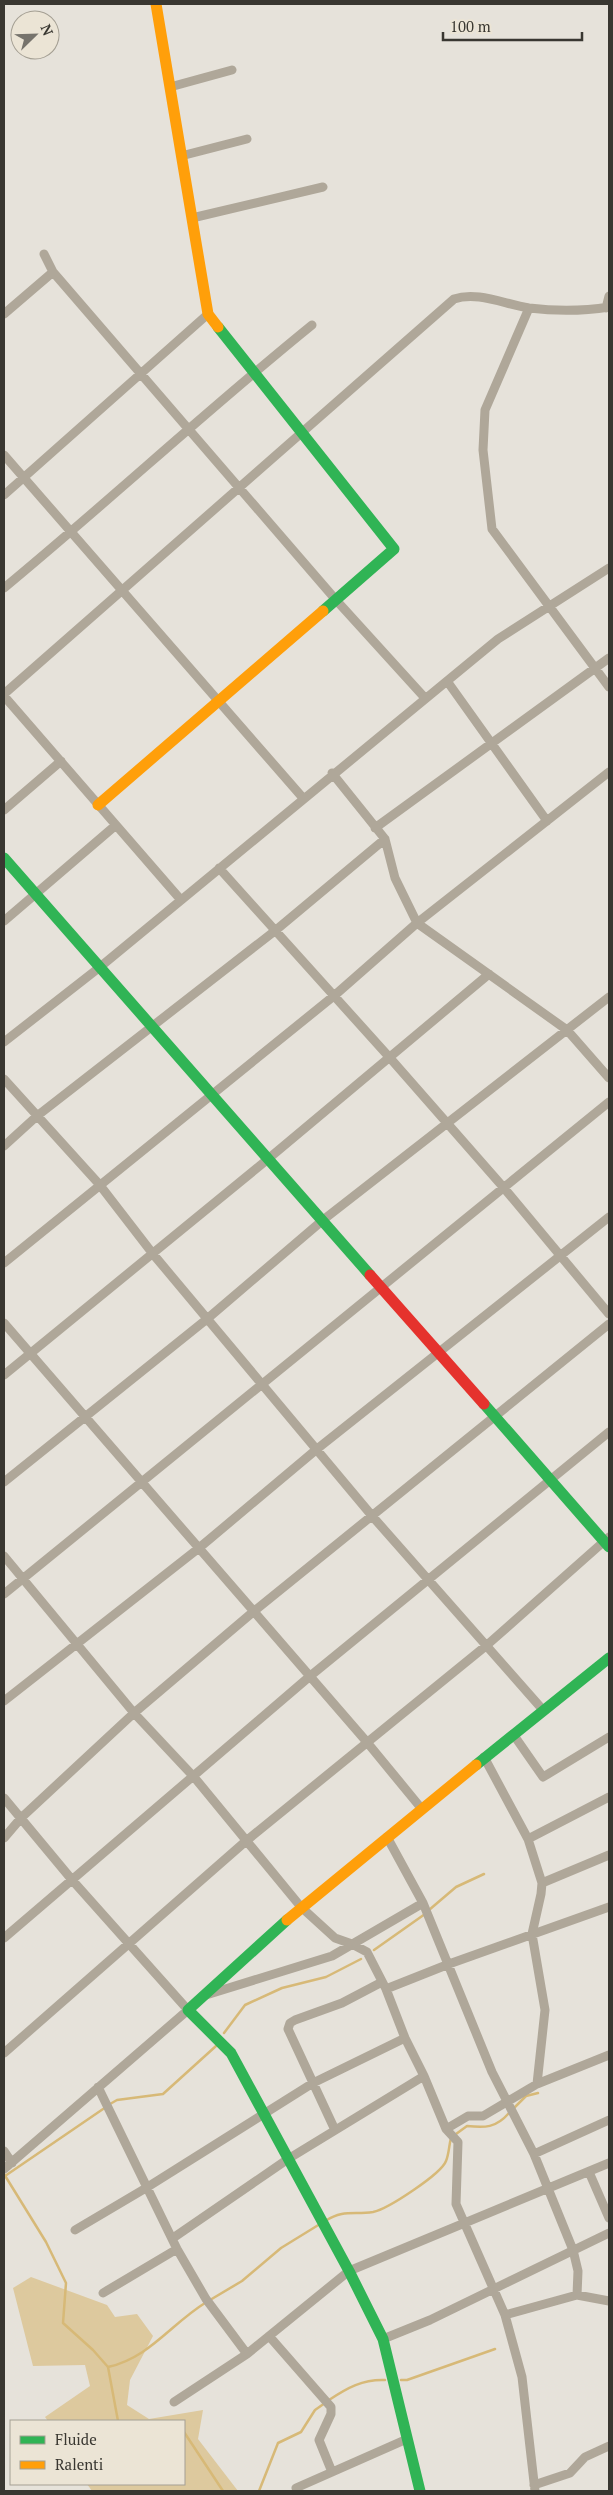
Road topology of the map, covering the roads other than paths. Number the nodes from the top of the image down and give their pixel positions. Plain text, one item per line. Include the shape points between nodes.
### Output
1 (156, 4) edge
2 (232, 70) dead end
3 (170, 87) junction
4 (247, 139) dead end
5 (181, 156) junction
6 (323, 187) dead end
7 (192, 218) junction
8 (44, 254) dead end
9 (53, 272) junction
10 (609, 296) edge
11 (530, 308) junction
12 (608, 308) edge
13 (4, 314) edge
14 (208, 314) junction
15 (312, 325) dead end
16 (254, 372) junction
17 (141, 373) junction
18 (189, 429) junction
19 (301, 431) junction
20 (4, 455) edge
21 (24, 478) junction
22 (238, 487) junction
23 (4, 496) edge
24 (71, 533) junction
25 (609, 568) edge
26 (4, 588) edge
27 (121, 589) junction
28 (336, 600) junction
29 (549, 606) junction
30 (609, 658) edge
31 (595, 668) junction
32 (446, 681) junction
33 (609, 687) edge
34 (4, 695) edge
35 (425, 698) junction
36 (218, 701) junction
37 (492, 744) junction
38 (60, 761) junction
39 (609, 772) edge
40 (332, 774) junction
41 (303, 798) junction
42 (98, 805) junction
43 (4, 810) edge
44 (547, 821) junction
45 (116, 825) junction
46 (375, 828) junction
47 (384, 839) junction
48 (4, 858) edge
49 (219, 868) junction
50 (35, 894) junction
51 (181, 900) junction
52 (4, 921) edge
53 (416, 923) junction
54 (276, 930) junction
55 (100, 967) junction
56 (489, 974) junction
57 (335, 995) junction
58 (609, 997) edge
59 (153, 1028) junction
60 (567, 1030) junction
61 (4, 1042) edge
62 (390, 1058) junction
63 (609, 1078) edge
64 (4, 1079) edge
65 (212, 1095) junction
66 (609, 1102) edge
67 (37, 1116) junction
68 (447, 1124) junction
69 (4, 1146) edge
70 (268, 1159) junction
71 (99, 1184) junction
72 (504, 1188) junction
73 (609, 1217) edge
74 (322, 1221) junction
75 (153, 1254) junction
76 (560, 1257) junction
77 (4, 1262) edge
78 (380, 1287) junction
79 (609, 1314) edge
80 (207, 1319) junction
81 (4, 1323) edge
82 (609, 1324) edge
83 (438, 1352) junction
84 (32, 1353) junction
85 (4, 1375) edge
86 (263, 1385) junction
87 (86, 1417) junction
88 (495, 1417) junction
89 (609, 1432) edge
90 (317, 1449) junction
91 (550, 1480) junction
92 (4, 1482) edge
93 (142, 1482) junction
94 (373, 1517) junction
95 (608, 1542) edge
96 (199, 1548) junction
97 (4, 1556) edge
98 (24, 1577) junction
99 (428, 1579) junction
100 (4, 1594) edge
101 (254, 1612) junction
102 (77, 1644) junction
103 (487, 1645) junction
104 (609, 1658) edge
105 (309, 1677) junction
106 (4, 1701) edge
107 (543, 1710) junction
108 (134, 1713) junction
109 (513, 1734) junction
110 (609, 1737) edge
111 (366, 1741) junction
112 (484, 1757) junction
113 (194, 1777) junction
114 (609, 1797) edge
115 (4, 1798) edge
116 (422, 1808) junction
117 (21, 1818) junction
118 (387, 1837) junction
119 (4, 1838) edge
120 (528, 1839) junction
121 (246, 1840) junction
122 (609, 1855) edge
123 (73, 1881) junction
124 (542, 1883) junction
125 (424, 1904) junction
126 (301, 1907) junction
127 (609, 1907) edge
128 (532, 1934) junction
129 (4, 1938) edge
130 (128, 1943) junction
131 (352, 1944) junction
132 (449, 1964) junction
133 (384, 1986) junction
134 (205, 1995) junction
135 (188, 2010) junction
136 (405, 2038) junction
137 (4, 2053) edge
138 (609, 2055) edge
139 (424, 2076) junction
140 (313, 2083) junction
141 (536, 2084) junction
142 (98, 2087) junction
143 (510, 2108) junction
144 (264, 2112) junction
145 (609, 2120) edge
146 (335, 2130) junction
147 (450, 2134) junction
148 (4, 2152) edge
149 (534, 2154) junction
150 (288, 2159) junction
151 (12, 2163) junction
152 (609, 2164) edge
153 (4, 2169) edge
154 (589, 2172) junction
155 (146, 2188) junction
156 (547, 2188) junction
157 (609, 2218) edge
158 (464, 2222) junction
159 (75, 2230) dead end
160 (609, 2233) edge
161 (173, 2238) junction
162 (177, 2249) junction
163 (573, 2250) junction
164 (349, 2271) junction
165 (493, 2289) junction
166 (103, 2293) dead end
167 (577, 2294) junction
168 (609, 2302) edge
169 (505, 2315) junction
170 (269, 2336) junction
171 (383, 2339) junction
172 (247, 2354) junction
173 (174, 2402) dead end
174 (407, 2438) junction
175 (609, 2446) edge
176 (332, 2472) junction
177 (296, 2488) dead end
178 (535, 2488) edge
179 (420, 2491) edge

1 - 3 street
2 - 3 street
3 - 5 street
4 - 5 street
5 - 7 street
6 - 7 street
7 - 14 street
8 - 9 street
9 - 13 street
9 - 17 street
10 - 12 street
11 - 12 street
11 - 19 street via 466,295 454,299
11 - 29 street via 485,410 483,450 492,529
14 - 16 street
14 - 17 street
15 - 16 street
16 - 18 street
16 - 19 street
17 - 18 street
17 - 21 street
18 - 22 street
18 - 24 street
19 - 22 street
19 - 28 street via 394,549
20 - 21 street
21 - 23 street
21 - 24 street
22 - 27 street
22 - 28 street
24 - 26 street
24 - 27 street
25 - 29 street
27 - 34 street
27 - 36 street
28 - 35 street
28 - 36 street
29 - 31 street
29 - 32 street via 498,639
30 - 31 street
31 - 33 street
31 - 37 street
32 - 35 street
32 - 37 street
34 - 38 street
35 - 40 street
36 - 41 street
36 - 42 street
37 - 44 street
37 - 46 street
38 - 42 street
38 - 43 street
39 - 44 street
40 - 41 street
40 - 46 street
41 - 49 street
42 - 45 street
44 - 53 street
45 - 50 street
45 - 51 street
46 - 47 street
47 - 53 street via 395,878
47 - 54 street
48 - 50 street
49 - 51 street
49 - 54 street
50 - 52 street
50 - 55 street
51 - 55 street
53 - 56 street
53 - 57 street
54 - 57 street
54 - 59 street
55 - 59 street
55 - 61 street
56 - 60 street
56 - 62 street
57 - 62 street
57 - 65 street
58 - 60 street
59 - 65 street
59 - 67 street
60 - 63 street
60 - 68 street
62 - 68 street
62 - 70 street
64 - 67 street
65 - 70 street
65 - 71 street
66 - 72 street
67 - 69 street
67 - 71 street
68 - 72 street
68 - 74 street
70 - 74 street
70 - 75 street
71 - 75 street
71 - 77 street
72 - 76 street
72 - 78 street
73 - 76 street
74 - 78 street
74 - 80 street
75 - 80 street
75 - 84 street
76 - 79 street
76 - 83 street
78 - 83 street
78 - 86 street
80 - 86 street
80 - 87 street
81 - 84 street
82 - 88 street
83 - 88 street
83 - 90 street
84 - 85 street
84 - 87 street
86 - 90 street
86 - 93 street
87 - 92 street
87 - 93 street
88 - 91 street
88 - 94 street
89 - 91 street
90 - 94 street
90 - 96 street
91 - 95 street
91 - 99 street
93 - 96 street
93 - 98 street
94 - 99 street
94 - 101 street
95 - 103 street
96 - 101 street
96 - 102 street
97 - 98 street
98 - 100 street
98 - 102 street
99 - 103 street
99 - 105 street
101 - 105 street
101 - 108 street
102 - 106 street
102 - 108 street
103 - 107 street
103 - 111 street
104 - 107 street
105 - 111 street
105 - 113 street
107 - 109 street
108 - 113 street
108 - 117 street
109 - 110 street via 542,1777
109 - 112 street
111 - 116 street
111 - 121 street
112 - 116 street
112 - 120 street
113 - 121 street
113 - 123 street
114 - 120 street
115 - 117 street
116 - 118 street
117 - 119 street
117 - 123 street
118 - 125 street
118 - 126 street
120 - 124 street
121 - 126 street
121 - 130 street
122 - 124 street
123 - 129 street
123 - 130 street
124 - 128 street
125 - 131 street
125 - 132 street
126 - 131 street via 335,1938
126 - 134 street
127 - 128 street
128 - 132 street
128 - 141 street via 545,2010
130 - 135 street
130 - 137 street
131 - 133 street via 367,1952
131 - 134 street via 332,1956
132 - 133 street
132 - 143 street via 492,2072
133 - 136 street
133 - 140 street via 290,2023 288,2029
134 - 135 street
135 - 142 street
135 - 144 street via 231,2052
136 - 139 street
136 - 140 street
138 - 141 street
139 - 146 street
139 - 147 street
140 - 144 street
140 - 146 street
141 - 143 street
142 - 151 street
142 - 155 street
143 - 147 street via 483,2116 468,2116
143 - 149 street
144 - 150 street
144 - 155 street
145 - 149 street
146 - 150 street
147 - 158 street via 458,2142 456,2204
148 - 151 street
149 - 156 street
150 - 161 street
150 - 164 street
151 - 153 street
152 - 154 street
154 - 156 street
154 - 157 street
155 - 159 street
155 - 161 street
156 - 158 street
156 - 163 street
158 - 164 street
158 - 165 street
160 - 163 street
161 - 162 street
162 - 166 street
162 - 172 street via 208,2302
163 - 165 street
163 - 167 street via 578,2270
164 - 170 street
164 - 171 street
165 - 169 street
165 - 171 street
167 - 168 street
167 - 169 street
169 - 178 street via 522,2377
170 - 172 street
170 - 176 street via 331,2407 332,2414 319,2440
171 - 174 street
172 - 173 street
174 - 176 street
174 - 179 street
175 - 178 street via 585,2457 570,2473
176 - 177 street

